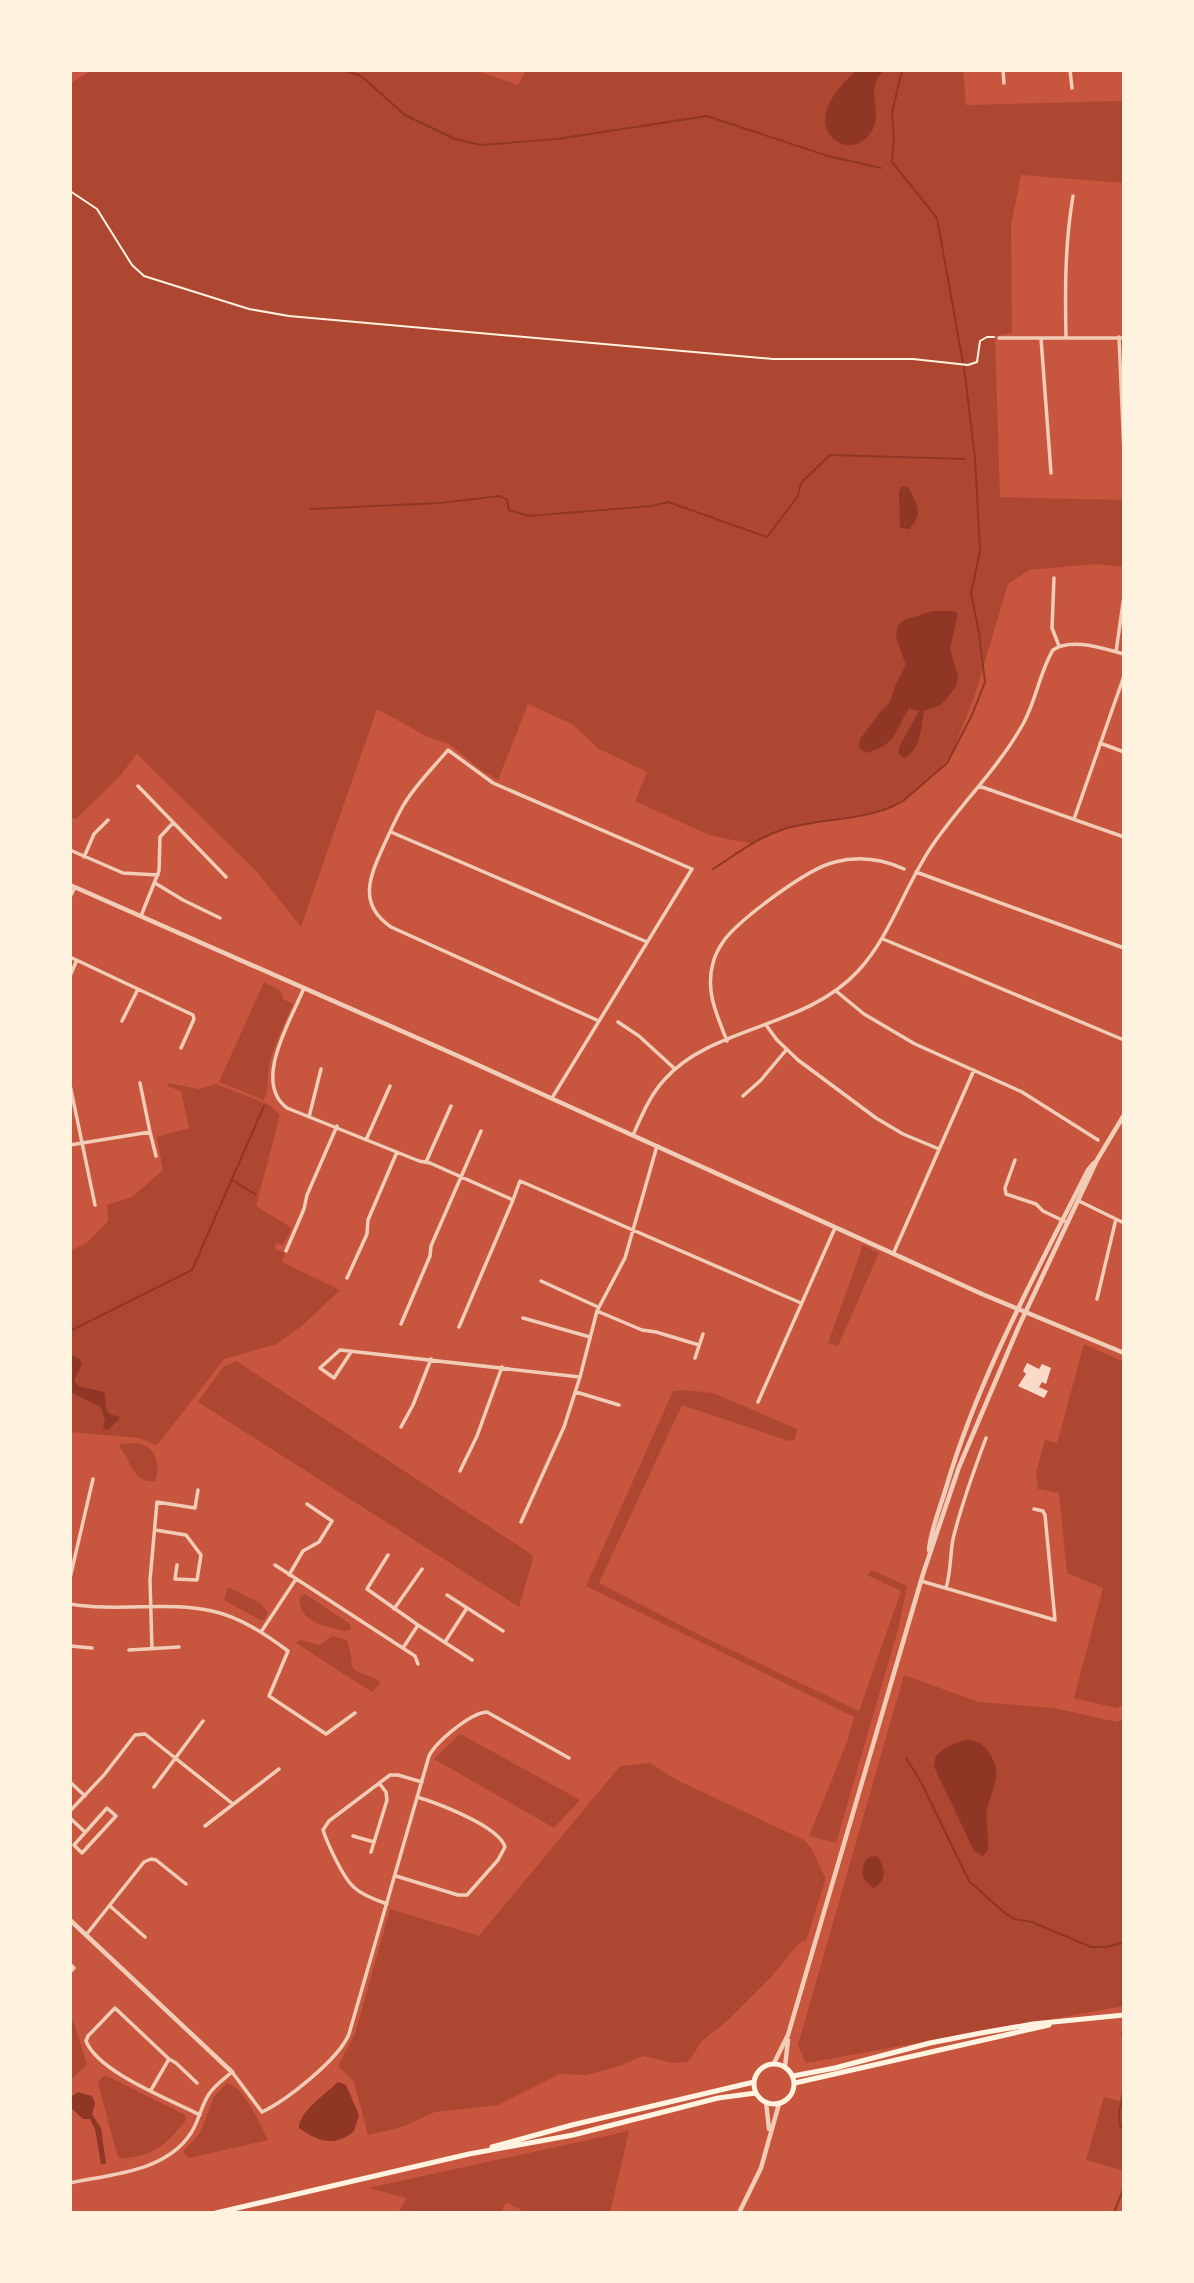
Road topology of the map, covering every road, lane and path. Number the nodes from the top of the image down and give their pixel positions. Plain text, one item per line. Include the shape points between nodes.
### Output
1 (1003, 70) edge
2 (1070, 70) edge
3 (1004, 83) dead end
4 (1072, 88) dead end
5 (70, 191) edge
6 (1073, 196) dead end
7 (1066, 336) junction
8 (999, 338) joint
9 (1041, 338) junction
10 (1121, 338) edge
11 (1124, 453) edge
12 (1051, 472) dead end
13 (1054, 578) dead end
14 (1124, 596) edge
15 (1059, 646) junction
16 (1116, 652) junction
17 (1124, 654) edge
18 (1124, 676) edge
19 (1100, 743) junction
20 (1124, 752) edge
21 (138, 786) dead end
22 (979, 786) junction
23 (1074, 819) junction
24 (108, 820) dead end
25 (173, 823) junction
26 (391, 832) junction
27 (1124, 837) edge
28 (70, 850) edge
29 (84, 857) junction
30 (904, 869) dead end
31 (916, 873) junction
32 (158, 875) junction
33 (226, 877) dead end
34 (155, 883) junction
35 (72, 886) edge
36 (70, 897) edge
37 (141, 916) junction
38 (220, 918) dead end
39 (883, 939) junction
40 (647, 942) junction
41 (1124, 948) edge
42 (70, 957) edge
43 (76, 962) junction
44 (70, 976) edge
45 (304, 988) junction
46 (138, 989) junction
47 (836, 991) junction
48 (122, 1021) dead end
49 (599, 1021) junction
50 (618, 1022) dead end
51 (766, 1026) junction
52 (1124, 1040) edge
53 (727, 1041) junction
54 (181, 1048) dead end
55 (787, 1049) junction
56 (321, 1069) dead end
57 (675, 1069) junction
58 (974, 1070) junction
59 (141, 1083) dead end
60 (70, 1085) edge
61 (390, 1086) dead end
62 (743, 1096) dead end
63 (551, 1099) junction
64 (450, 1107) dead end
65 (1124, 1115) edge
66 (309, 1117) junction
67 (337, 1126) junction
68 (481, 1131) dead end
69 (150, 1132) junction
70 (633, 1135) junction
71 (366, 1140) junction
72 (1098, 1140) dead end
73 (82, 1142) junction
74 (70, 1145) edge
75 (657, 1146) junction
76 (939, 1149) junction
77 (397, 1152) junction
78 (156, 1156) dead end
79 (1015, 1160) dead end
80 (425, 1162) junction
81 (461, 1176) junction
82 (513, 1200) junction
83 (1076, 1200) junction
84 (95, 1205) dead end
85 (1116, 1219) junction
86 (1065, 1222) junction
87 (1124, 1222) edge
88 (836, 1226) junction
89 (634, 1230) junction
90 (286, 1251) dead end
91 (894, 1252) junction
92 (347, 1278) dead end
93 (541, 1281) dead end
94 (1097, 1299) dead end
95 (801, 1303) junction
96 (1018, 1308) junction
97 (598, 1309) junction
98 (1026, 1312) junction
99 (523, 1318) dead end
100 (401, 1324) dead end
101 (459, 1327) dead end
102 (702, 1334) dead end
103 (590, 1337) junction
104 (699, 1345) junction
105 (351, 1352) junction
106 (1124, 1353) edge
107 (695, 1358) dead end
108 (431, 1359) junction
109 (502, 1367) junction
110 (580, 1377) junction
111 (576, 1392) junction
112 (758, 1402) dead end
113 (618, 1405) dead end
114 (401, 1427) dead end
115 (986, 1438) dead end
116 (460, 1471) dead end
117 (93, 1479) dead end
118 (198, 1490) dead end
119 (307, 1504) dead end
120 (1034, 1509) dead end
121 (521, 1522) dead end
122 (155, 1530) junction
123 (388, 1555) dead end
124 (929, 1555) junction
125 (177, 1565) dead end
126 (275, 1565) dead end
127 (422, 1570) dead end
128 (289, 1574) junction
129 (70, 1578) edge
130 (296, 1579) junction
131 (921, 1581) junction
132 (946, 1588) junction
133 (447, 1595) dead end
134 (70, 1604) edge
135 (149, 1608) junction
136 (467, 1608) junction
137 (394, 1609) junction
138 (418, 1625) junction
139 (503, 1631) dead end
140 (261, 1632) junction
141 (444, 1642) junction
142 (70, 1646) edge
143 (179, 1647) dead end
144 (92, 1648) dead end
145 (403, 1648) junction
146 (152, 1649) junction
147 (129, 1650) dead end
148 (472, 1660) dead end
149 (418, 1664) dead end
150 (355, 1713) dead end
151 (203, 1721) dead end
152 (176, 1758) junction
153 (569, 1758) dead end
154 (279, 1769) dead end
155 (70, 1782) edge
156 (422, 1782) junction
157 (379, 1783) junction
158 (154, 1787) dead end
159 (85, 1796) junction
160 (417, 1797) junction
161 (233, 1804) junction
162 (70, 1811) edge
163 (70, 1818) edge
164 (205, 1826) dead end
165 (85, 1832) junction
166 (353, 1836) dead end
167 (374, 1842) junction
168 (371, 1852) dead end
169 (395, 1876) junction
170 (186, 1884) dead end
171 (110, 1905) junction
172 (387, 1905) junction
173 (70, 1920) edge
174 (86, 1934) junction
175 (145, 1937) dead end
176 (70, 1964) edge
177 (70, 1972) edge
178 (1124, 2015) edge
179 (1055, 2023) junction
180 (788, 2035) junction
181 (169, 2059) junction
182 (774, 2063) junction
183 (786, 2067) junction
184 (232, 2072) junction
185 (793, 2076) junction
186 (754, 2082) junction
187 (197, 2083) dead end
188 (795, 2083) junction
189 (151, 2090) junction
190 (756, 2093) junction
191 (766, 2102) junction
192 (779, 2104) junction
193 (200, 2115) junction
194 (770, 2133) junction
195 (469, 2154) junction
196 (70, 2183) edge
197 (216, 2213) edge
198 (739, 2213) edge

1 - 3 street
2 - 4 street
5 - 8 path via 97,209 132,265 144,276 249,309 289,316 773,359 913,359 968,365 977,362 981,341
6 - 7 street via 1067,232
7 - 9 street
7 - 10 street
8 - 9 street
9 - 12 street
10 - 11 street
13 - 15 street via 1052,628
14 - 16 street
15 - 16 street via 1070,643
15 - 22 street via 1048,658 1023,724
16 - 17 street
18 - 19 street
19 - 20 street
19 - 23 street
21 - 25 street
22 - 23 street
22 - 31 street
23 - 27 street
24 - 29 street via 94,834
25 - 32 street via 160,837
25 - 33 street
26 - 40 street
26 - 40 street via 414,790 447,750 493,783 692,869
26 - 49 street via 370,876 370,902 382,921
28 - 29 street
29 - 32 street via 123,873
30 - 53 street via 866,859 821,866 734,929 718,949 710,980
31 - 39 street
31 - 41 street
32 - 34 street
34 - 37 street
34 - 38 street
35 - 36 street
35 - 37 street
37 - 45 street
39 - 47 street via 857,973
39 - 52 street
40 - 49 street
42 - 43 street
43 - 44 street
43 - 46 street
45 - 63 street
45 - 66 street via 273,1063 272,1083 279,1102
46 - 48 street
46 - 54 street via 193,1015
47 - 51 street
47 - 58 street via 864,1014 915,1044
49 - 63 street
50 - 57 street
51 - 53 street
51 - 55 street
53 - 57 street
55 - 62 street
55 - 76 street via 882,1122
56 - 66 street
57 - 70 street via 656,1091
58 - 72 street via 1044,1104
58 - 76 street
59 - 69 street
60 - 73 street
61 - 71 street
63 - 70 street
64 - 80 street
65 - 83 street via 1088,1170
66 - 67 street
67 - 71 street
67 - 90 street
68 - 81 street
69 - 73 street
69 - 78 street
70 - 75 street
71 - 77 street
73 - 74 street
73 - 84 street
75 - 88 street
75 - 89 street
76 - 91 street
77 - 80 street
77 - 92 street
79 - 86 street via 1005,1192
80 - 81 street
81 - 82 street
81 - 100 street
82 - 89 street via 520,1181
82 - 101 street
83 - 85 street
83 - 86 street
85 - 87 street
85 - 94 street
86 - 96 street
86 - 98 street
88 - 91 street
88 - 95 street
89 - 95 street
89 - 97 street via 618,1275
91 - 96 street
93 - 97 street
95 - 112 street
96 - 98 street
96 - 124 street via 953,1464
97 - 103 street
97 - 104 street via 642,1331
98 - 106 street
98 - 124 street via 973,1432
99 - 103 street
102 - 104 street
103 - 110 street
104 - 107 street
105 - 105 street via 340,1350 320,1368 334,1378
105 - 108 street
108 - 109 street
108 - 114 street
109 - 110 street
109 - 116 street
110 - 111 street
111 - 113 street
111 - 121 street
115 - 132 street via 956,1530
117 - 129 street
118 - 122 street via 195,1508 157,1502
119 - 128 street via 332,1521
120 - 132 street via 1045,1515 1055,1620
122 - 125 street via 186,1535 201,1555 197,1580 175,1579
122 - 135 street
123 - 137 street via 367,1589
124 - 131 street
126 - 128 street
127 - 137 street
128 - 130 street
130 - 140 street
130 - 145 street
131 - 132 street
131 - 180 street
133 - 136 street
134 - 135 street
135 - 140 street via 211,1610
135 - 146 street
136 - 139 street
136 - 141 street
137 - 138 street
138 - 141 street
138 - 145 street
140 - 150 street via 289,1651 269,1696 326,1734
141 - 148 street
142 - 144 street
143 - 146 street
145 - 149 street
146 - 147 street
151 - 152 street
152 - 158 street
152 - 159 street via 145,1734 135,1735
152 - 161 street
153 - 156 street via 493,1715 479,1712 433,1749
154 - 161 street
155 - 159 street
156 - 157 street via 390,1775
156 - 160 street
157 - 167 street via 387,1800
157 - 172 street via 323,1829 346,1881 363,1896
159 - 162 street
160 - 169 street
160 - 169 street via 447,1806 498,1836 505,1847 467,1895
161 - 164 street
163 - 165 street
165 - 165 street via 107,1808 116,1816 82,1853 74,1845
166 - 167 street
167 - 168 street
169 - 172 street
170 - 171 street via 150,1858
171 - 174 street
171 - 175 street
172 - 184 street via 346,2042 336,2054 285,2099 262,2112
173 - 174 street
174 - 184 street
176 - 177 street via 74,1968
178 - 179 main road
179 - 185 main road via 930,2043
179 - 188 main road
180 - 182 street
180 - 183 street
181 - 187 street
181 - 189 street
181 - 189 street via 115,2008 88,2036 86,2041 100,2061
182 - 183 main road
182 - 186 main road via 762,2067
183 - 185 main road
184 - 193 street via 208,2096
185 - 188 main road
186 - 190 main road
186 - 195 main road
188 - 192 main road via 790,2096
189 - 193 street
190 - 191 main road
190 - 195 main road
191 - 192 main road
191 - 194 street
192 - 194 street
193 - 196 street via 185,2142 167,2157
194 - 198 street via 756,2180
195 - 197 main road

